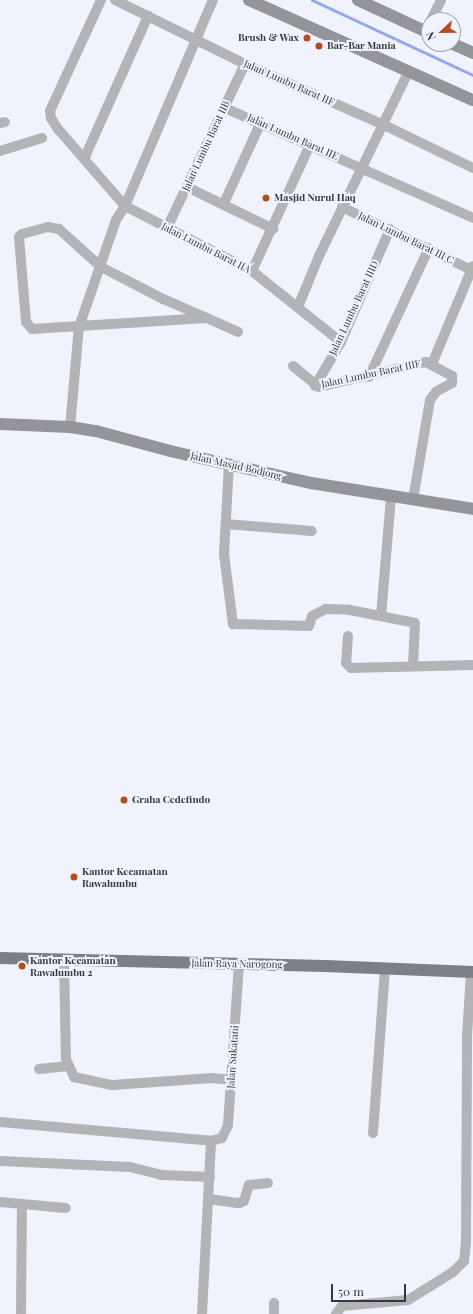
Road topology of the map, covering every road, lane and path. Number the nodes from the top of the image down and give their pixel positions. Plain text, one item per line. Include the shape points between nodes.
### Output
1 (101, 0) edge
2 (115, 0) edge
3 (213, 0) edge
4 (250, 0) edge
5 (358, 0) edge
6 (441, 0) edge
7 (435, 12) edge
8 (148, 16) junction
9 (421, 27) edge
10 (196, 38) junction
11 (461, 48) edge
12 (473, 53) edge
13 (245, 64) junction
14 (408, 73) junction
15 (473, 100) edge
16 (225, 108) junction
17 (261, 122) junction
18 (384, 125) junction
19 (42, 138) dead end
20 (310, 145) junction
21 (0, 151) edge
22 (84, 159) junction
23 (362, 168) junction
24 (473, 168) edge
25 (187, 187) junction
26 (224, 203) junction
27 (124, 206) junction
28 (342, 207) junction
29 (473, 218) edge
30 (167, 228) junction
31 (273, 229) junction
32 (390, 229) junction
33 (429, 248) junction
34 (101, 267) junction
35 (472, 268) edge
36 (252, 271) junction
37 (298, 307) junction
38 (207, 318) junction
39 (79, 327) junction
40 (238, 332) dead end
41 (341, 342) junction
42 (432, 364) junction
43 (293, 366) dead end
44 (369, 377) junction
45 (315, 386) junction
46 (0, 424) edge
47 (70, 427) junction
48 (229, 464) junction
49 (391, 496) junction
50 (413, 499) junction
51 (473, 509) edge
52 (226, 524) junction
53 (312, 530) dead end
54 (381, 616) junction
55 (348, 636) dead end
56 (473, 665) edge
57 (413, 666) junction
58 (0, 958) edge
59 (64, 959) junction
60 (239, 964) junction
61 (384, 968) junction
62 (472, 972) edge
63 (470, 1036) edge
64 (68, 1066) junction
65 (39, 1069) dead end
66 (231, 1080) junction
67 (0, 1122) edge
68 (373, 1133) dead end
69 (211, 1141) junction
70 (0, 1161) edge
71 (210, 1177) junction
72 (268, 1183) dead end
73 (209, 1198) junction
74 (0, 1202) edge
75 (22, 1206) junction
76 (66, 1208) dead end
77 (274, 1303) dead end
78 (21, 1314) edge
79 (202, 1314) edge
80 (274, 1314) edge
81 (336, 1314) edge

1 - 22 street via 50,115 58,129
2 - 8 street, Jalan Lumbu Barat IIF
3 - 10 street
4 - 14 street
5 - 9 street
6 - 7 street
8 - 10 street, Jalan Lumbu Barat IIF
8 - 22 street
10 - 13 street, Jalan Lumbu Barat IIF
10 - 27 street
11 - 12 street
13 - 16 street, Jalan Lumbu Barat IIB
13 - 18 street, Jalan Lumbu Barat IIF
14 - 15 street
14 - 18 street
16 - 17 street, Jalan Lumbu Barat IIE
16 - 25 street, Jalan Lumbu Barat IIB
17 - 20 street, Jalan Lumbu Barat IIE
17 - 26 street
18 - 23 street
18 - 24 street, Jalan Lumbu Barat IIF
19 - 21 street
20 - 23 street, Jalan Lumbu Barat IIE
20 - 31 street
22 - 27 street
23 - 28 street
23 - 29 street, Jalan Lumbu Barat IIE
25 - 26 street
25 - 30 street, Jalan Lumbu Barat IIB
26 - 31 street
27 - 30 street, Jalan Lumbu Barat IIA
27 - 34 street via 116,220
28 - 32 street, Jalan Lumbu Barat III C
28 - 37 street
30 - 36 street, Jalan Lumbu Barat IIA
31 - 36 street
32 - 33 street, Jalan Lumbu Barat III C
32 - 41 street, Jalan Lumbu Barat IIID
33 - 35 street, Jalan Lumbu Barat III C
33 - 44 street
34 - 38 street
34 - 39 street
34 - 39 street via 59,229 48,227 22,234 18,241 28,326 32,329
35 - 42 street
36 - 37 street, Jalan Lumbu Barat IIA
37 - 41 street, Jalan Lumbu Barat IIA
38 - 39 street
38 - 40 street
39 - 47 street
41 - 45 street, Jalan Lumbu Barat IIID
42 - 44 street, Jalan Lumbu Barat IIIF via 426,362
42 - 50 street via 450,373 453,379 430,400
43 - 45 street, Jalan Lumbu Barat IIIF
44 - 45 street, Jalan Lumbu Barat IIIF via 323,387
46 - 47 street, Jalan Masjid Bodjong
47 - 48 street, Jalan Masjid Bodjong
48 - 49 street, Jalan Masjid Bodjong via 311,483
48 - 52 street
49 - 50 street, Jalan Masjid Bodjong
49 - 54 street
50 - 51 street, Jalan Masjid Bodjong
52 - 53 street
52 - 54 street via 224,565 231,621 234,625 308,626 312,616 326,609
54 - 57 street via 415,623
55 - 57 street via 346,663 350,668
56 - 57 street
58 - 59 main road, Jalan Raya Narogong
59 - 60 main road, Jalan Raya Narogong
59 - 64 street via 63,993
60 - 61 main road, Jalan Raya Narogong
60 - 66 street, Jalan Sukatani
61 - 62 main road, Jalan Raya Narogong
61 - 68 street
62 - 63 street
63 - 81 street via 464,1261 454,1272 408,1300 342,1306
64 - 65 street
64 - 66 street via 79,1079 112,1085 212,1078
66 - 69 street, Jalan Sukatani via 227,1129 222,1138
67 - 69 street
69 - 71 street
70 - 71 street via 130,1167 161,1175
71 - 73 street
72 - 73 street via 249,1185 244,1200 240,1203
73 - 79 street
74 - 75 street
75 - 76 street
75 - 78 street
77 - 80 street

